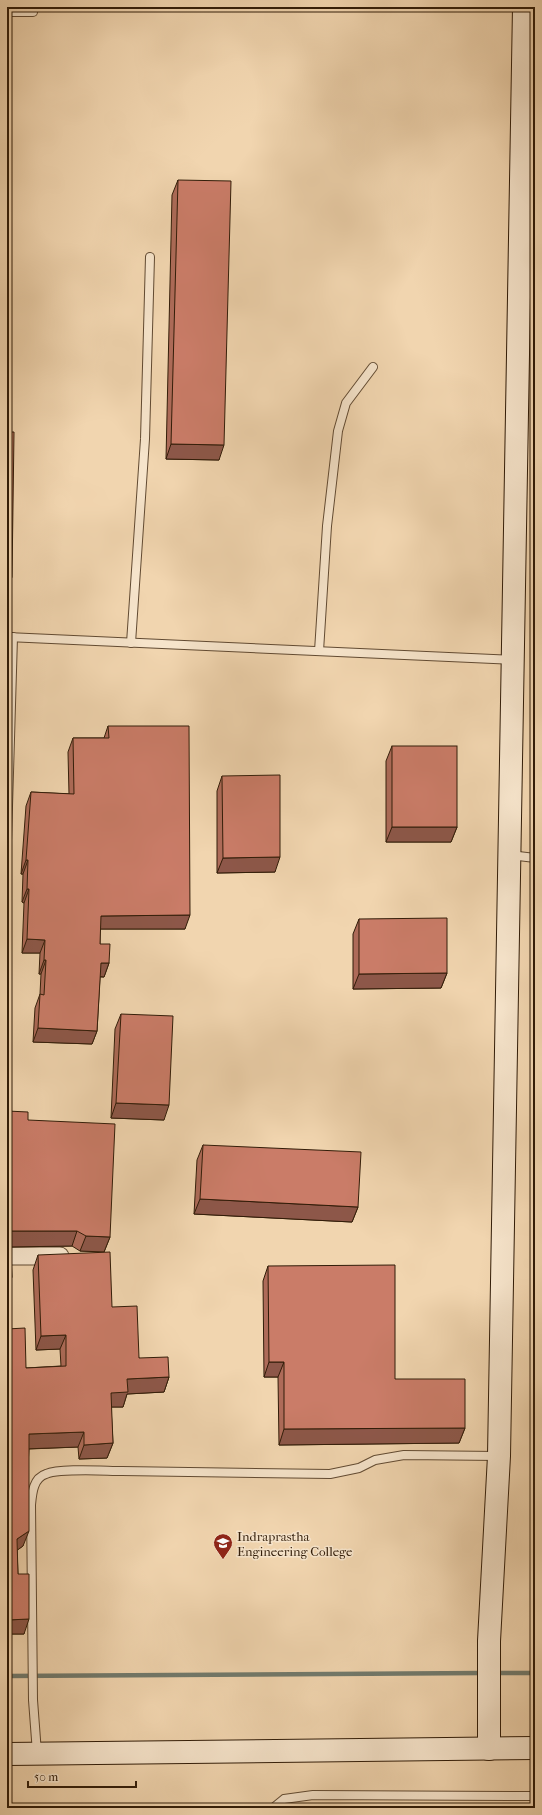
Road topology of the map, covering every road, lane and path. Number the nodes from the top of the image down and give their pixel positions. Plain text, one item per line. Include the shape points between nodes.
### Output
1 (524, 7) edge
2 (7, 12) edge
3 (33, 12) dead end
4 (150, 257) dead end
5 (373, 367) dead end
6 (10, 637) edge
7 (130, 643) junction
8 (319, 651) junction
9 (513, 660) junction
10 (7, 840) edge
11 (509, 855) junction
12 (535, 858) edge
13 (7, 1256) edge
14 (72, 1256) edge
15 (499, 1456) junction
16 (535, 1748) edge
17 (488, 1749) junction
18 (7, 1754) edge
19 (37, 1754) junction
20 (535, 1796) edge
21 (273, 1808) edge

1 - 9 street
2 - 3 lane
4 - 7 lane via 145,439
5 - 8 lane via 346,403 338,431 327,526
6 - 7 lane
6 - 10 lane
7 - 8 lane
8 - 9 lane
9 - 11 street
11 - 12 lane
11 - 15 street
13 - 14 street
15 - 17 street via 489,1641
15 - 19 lane via 404,1455 375,1460 359,1468 330,1474 97,1471 45,1474 33,1488 31,1505 33,1700
16 - 17 street
17 - 19 street
18 - 19 street
20 - 21 lane via 313,1795 284,1799

